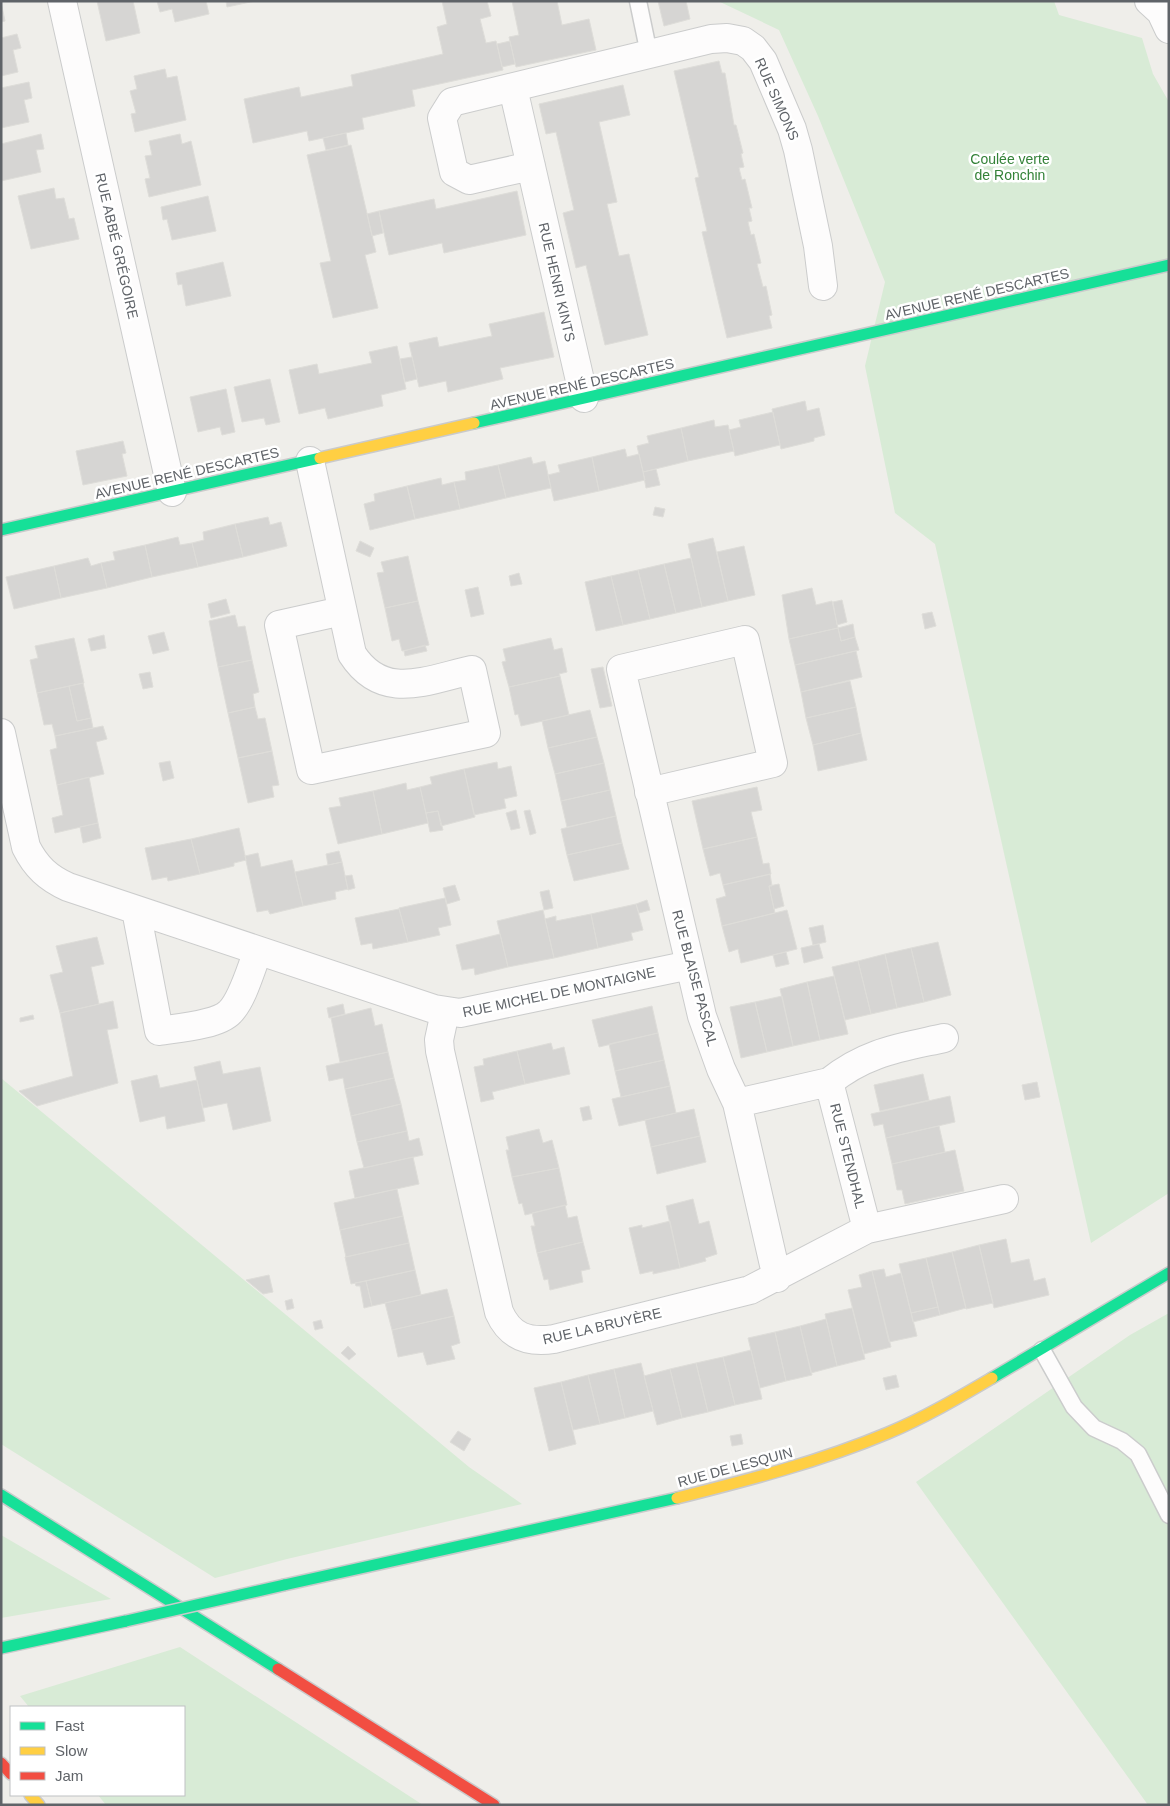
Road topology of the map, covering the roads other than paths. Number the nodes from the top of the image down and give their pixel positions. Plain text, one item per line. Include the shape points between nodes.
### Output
1 (62, 1) edge
2 (638, 1) edge
3 (1149, 1) edge
4 (1166, 17) edge
5 (649, 54) junction
6 (513, 88) junction
7 (531, 166) junction
8 (1169, 265) edge
9 (823, 286) dead end
10 (584, 398) junction
11 (310, 461) junction
12 (172, 492) junction
13 (1, 530) edge
14 (342, 611) junction
15 (1, 733) edge
16 (649, 792) junction
17 (136, 910) junction
18 (258, 951) junction
19 (690, 965) junction
20 (444, 1012) junction
21 (944, 1038) dead end
22 (829, 1082) junction
23 (737, 1103) junction
24 (1004, 1198) dead end
25 (867, 1229) junction
26 (1169, 1275) edge
27 (777, 1278) junction
28 (1042, 1350) junction
29 (1, 1495) edge
30 (1169, 1515) edge
31 (4, 1647) edge
32 (1, 1763) edge
33 (10, 1773) edge
34 (494, 1805) edge

1 - 12 street, RUE ABBÉ GRÉGOIRE
2 - 5 lane
3 - 4 street
5 - 6 street
5 - 9 street, RUE SIMONS via 727,38 742,41 753,48 763,62 796,143 818,246
6 - 7 street, RUE HENRI KINTS
6 - 7 street via 452,102 442,118 454,172 469,180
7 - 10 street, RUE HENRI KINTS
8 - 10 main road, AVENUE RENÉ DESCARTES
10 - 11 main road, AVENUE RENÉ DESCARTES
11 - 12 main road, AVENUE RENÉ DESCARTES
11 - 14 street
12 - 13 main road, AVENUE RENÉ DESCARTES
14 - 14 street via 352,654 360,667 387,684 404,685 472,670 486,733 311,770 279,625
15 - 17 street, RUE MICHEL DE MONTAIGNE via 26,847 32,860 54,881
16 - 16 street, RUE BLAISE PASCAL via 773,763 745,640 621,669
16 - 19 street, RUE BLAISE PASCAL
17 - 18 street, RUE MICHEL DE MONTAIGNE
17 - 18 street via 159,1031 222,1018 231,1012
18 - 20 street, RUE MICHEL DE MONTAIGNE
19 - 20 street, RUE MICHEL DE MONTAIGNE via 468,1012
19 - 23 street, RUE BLAISE PASCAL via 710,1042
20 - 27 street, RUE LA BRUYÈRE via 440,1051 498,1312 511,1331 530,1341 554,1339 732,1296
21 - 22 street via 867,1057 847,1067
22 - 23 street
22 - 25 street, RUE STENDHAL
23 - 27 street, RUE BLAISE PASCAL
24 - 25 street, RUE LA BRUYÈRE
25 - 27 street, RUE LA BRUYÈRE
26 - 28 main road, RUE DE LESQUIN
28 - 30 lane via 1074,1407 1094,1428 1122,1441 1138,1454
28 - 31 main road, RUE DE LESQUIN, bridge via 912,1423 774,1473 637,1508
29 - 34 main road
32 - 33 main road

